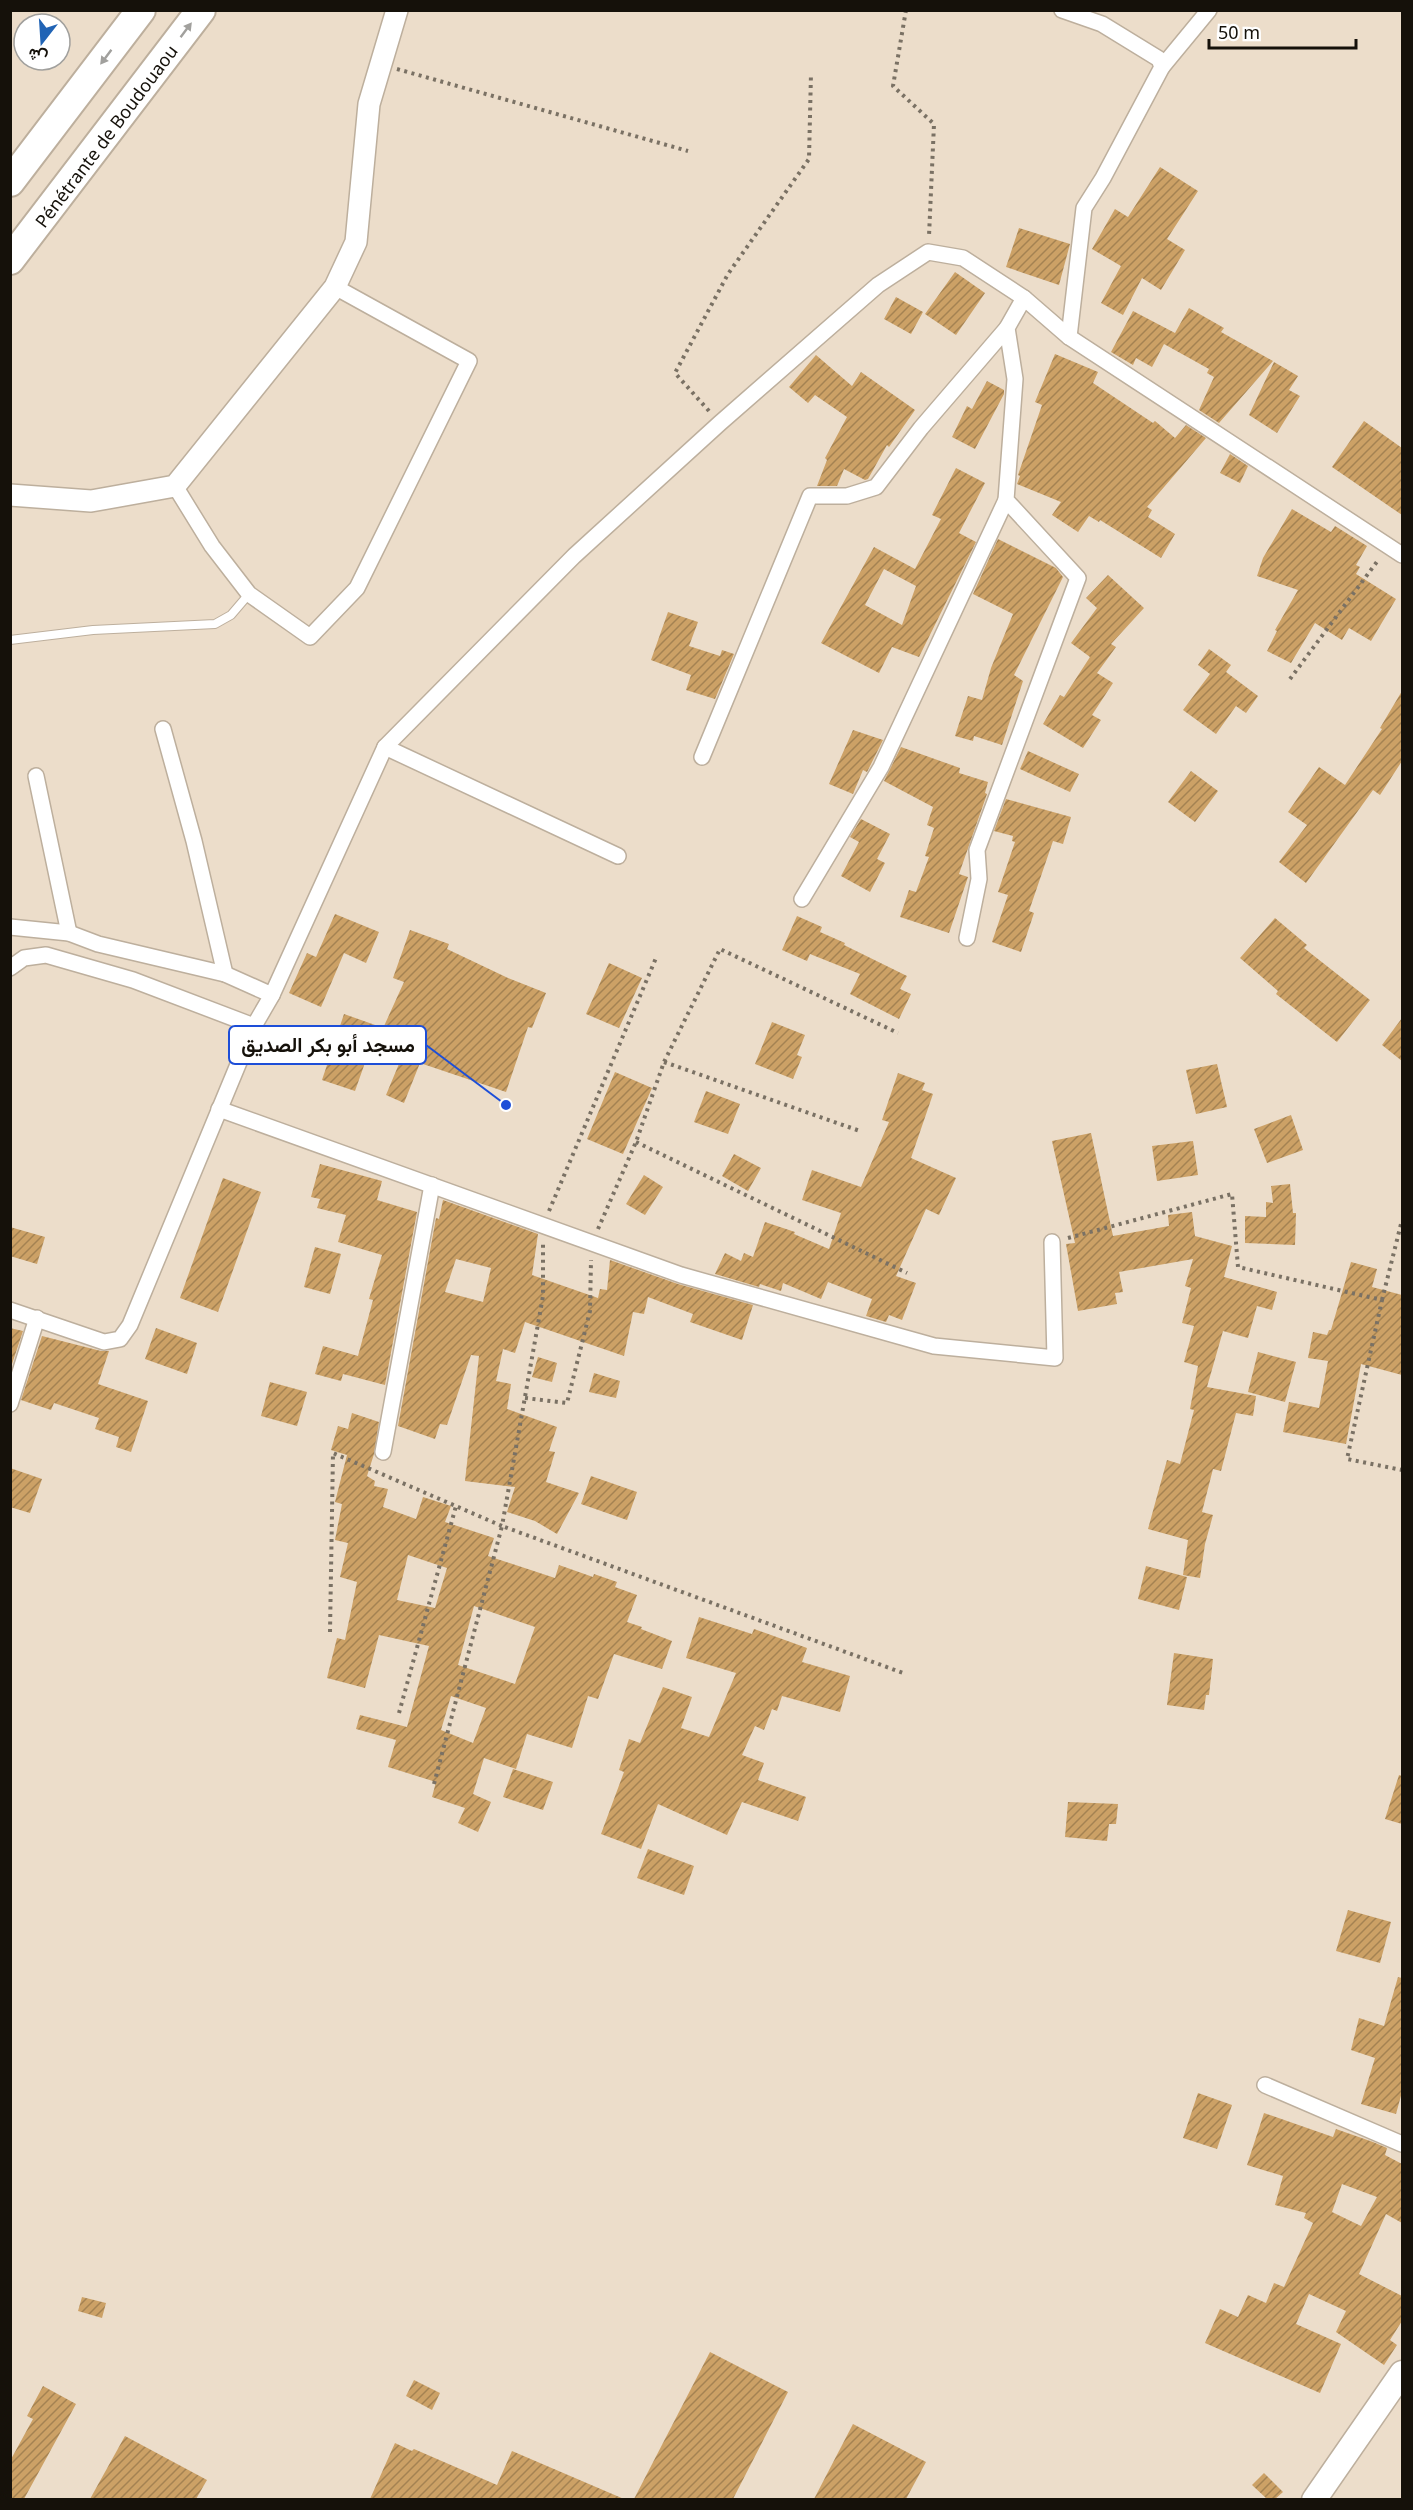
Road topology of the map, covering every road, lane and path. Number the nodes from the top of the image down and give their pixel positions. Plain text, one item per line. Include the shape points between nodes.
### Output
1 (141, 10) edge
2 (201, 10) edge
3 (397, 10) edge
4 (906, 10) edge
5 (1062, 10) edge
6 (1209, 10) edge
7 (381, 64) junction
8 (1162, 67) junction
9 (811, 73) dead end
10 (688, 151) dead end
11 (10, 182) edge
12 (928, 252) junction
13 (10, 260) edge
14 (335, 287) junction
15 (1024, 298) junction
16 (1007, 328) junction
17 (1069, 337) junction
18 (720, 423) junction
19 (175, 486) junction
20 (10, 495) edge
21 (1006, 500) junction
22 (1388, 546) junction
23 (1402, 555) edge
24 (249, 594) junction
25 (10, 640) edge
26 (1290, 679) dead end
27 (164, 729) dead end
28 (385, 747) junction
29 (702, 758) dead end
30 (36, 776) dead end
31 (618, 856) dead end
32 (802, 899) dead end
33 (10, 927) edge
34 (69, 933) junction
35 (967, 938) dead end
36 (656, 957) dead end
37 (10, 968) edge
38 (225, 974) junction
39 (272, 995) junction
40 (254, 1026) junction
41 (898, 1033) dead end
42 (664, 1062) junction
43 (219, 1109) junction
44 (860, 1131) dead end
45 (636, 1142) junction
46 (432, 1185) junction
47 (1402, 1220) edge
48 (543, 1226) junction
49 (1052, 1242) joint
50 (592, 1244) junction
51 (907, 1273) dead end
52 (1382, 1300) junction
53 (10, 1310) edge
54 (37, 1318) junction
55 (525, 1398) junction
56 (10, 1404) edge
57 (383, 1452) dead end
58 (1402, 1470) edge
59 (456, 1506) junction
60 (502, 1526) junction
61 (330, 1632) dead end
62 (903, 1673) dead end
63 (399, 1713) dead end
64 (434, 1784) dead end
65 (1265, 2085) dead end
66 (1402, 2144) edge
67 (1402, 2373) edge
68 (1314, 2499) edge

1 -> 11 highway
13 -> 2 highway, Pénétrante de Boudouaou
3 - 7 main road
4 - 12 path via 892,86 934,124
5 - 8 street via 1102,24 1159,59
6 - 8 street
7 - 10 path
7 - 14 main road via 369,104 356,242
8 - 17 street via 1084,208
9 - 18 path via 808,159 728,274 675,373
12 - 15 street via 963,258
12 - 18 street via 878,285
14 - 19 main road
14 - 24 street via 469,361 357,588 310,637
15 - 16 street
15 - 17 street
16 - 21 street via 1015,379
16 - 29 street via 876,487 847,496 810,496
17 - 22 street
18 - 28 street via 573,556
19 - 20 main road via 91,501
19 - 24 street via 212,546
21 - 32 street via 881,767
21 - 35 street via 1078,578 977,850 979,879
22 - 23 street
22 - 26 path
24 - 25 lane via 231,615 215,624 93,630
27 - 38 street
28 - 31 street
28 - 39 street
30 - 34 street
33 - 34 street
34 - 38 street via 98,944
36 - 48 path
37 - 40 street via 24,958 46,954 133,980
38 - 39 street
39 - 40 street
40 - 43 street
41 - 42 path via 720,948
42 - 44 path
42 - 45 path
43 - 46 street
43 - 54 street via 130,1325 120,1339 104,1342
45 - 50 path
45 - 51 path
46 - 48 street
46 - 57 street
47 - 52 path
48 - 50 street
48 - 55 path via 543,1296
49 - 50 street via 1055,1358 934,1346 681,1275
49 - 52 path via 1232,1194 1238,1267
50 - 55 path via 590,1311 567,1403
52 - 58 path via 1347,1459
53 - 54 street
54 - 56 street
55 - 60 path
59 - 60 path
59 - 61 path via 333,1454
59 - 63 path
60 - 62 path
60 - 64 path
65 - 66 street
67 - 68 main road

